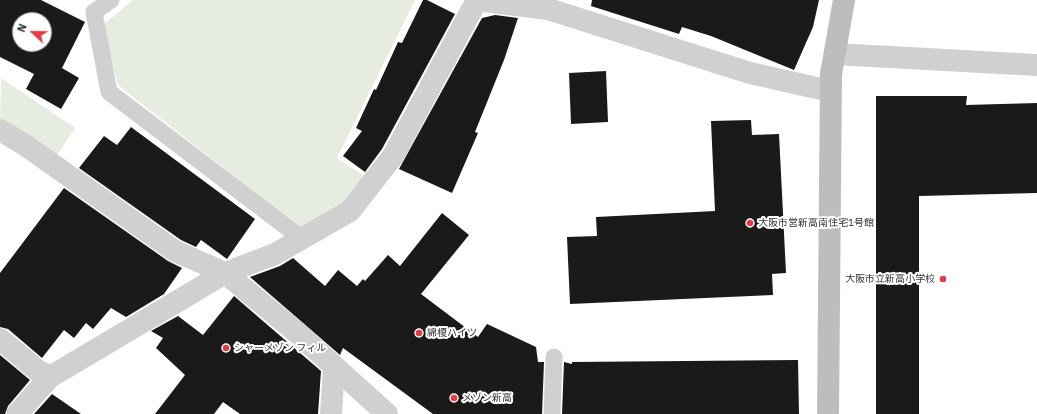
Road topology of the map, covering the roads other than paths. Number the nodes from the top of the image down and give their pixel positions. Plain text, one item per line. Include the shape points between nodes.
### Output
1 (111, 0) edge
2 (477, 0) edge
3 (844, 0) edge
4 (835, 54) junction
5 (1037, 65) edge
6 (830, 91) junction
7 (0, 130) edge
8 (301, 238) junction
9 (226, 273) junction
10 (0, 340) edge
11 (554, 357) dead end
12 (334, 367) junction
13 (50, 377) junction
14 (17, 414) edge
15 (331, 414) edge
16 (387, 414) edge
17 (552, 414) edge
18 (828, 414) edge

1 - 8 lane via 94,12 109,92
2 - 6 street via 548,9 750,73
2 - 8 street via 394,156 350,211
3 - 4 street
4 - 5 street
4 - 6 street via 830,74
6 - 18 street
7 - 9 street via 175,251
8 - 9 street via 275,254
9 - 12 street
9 - 13 street
10 - 13 street via 36,370
11 - 17 lane
12 - 15 street
12 - 16 street
13 - 14 street

